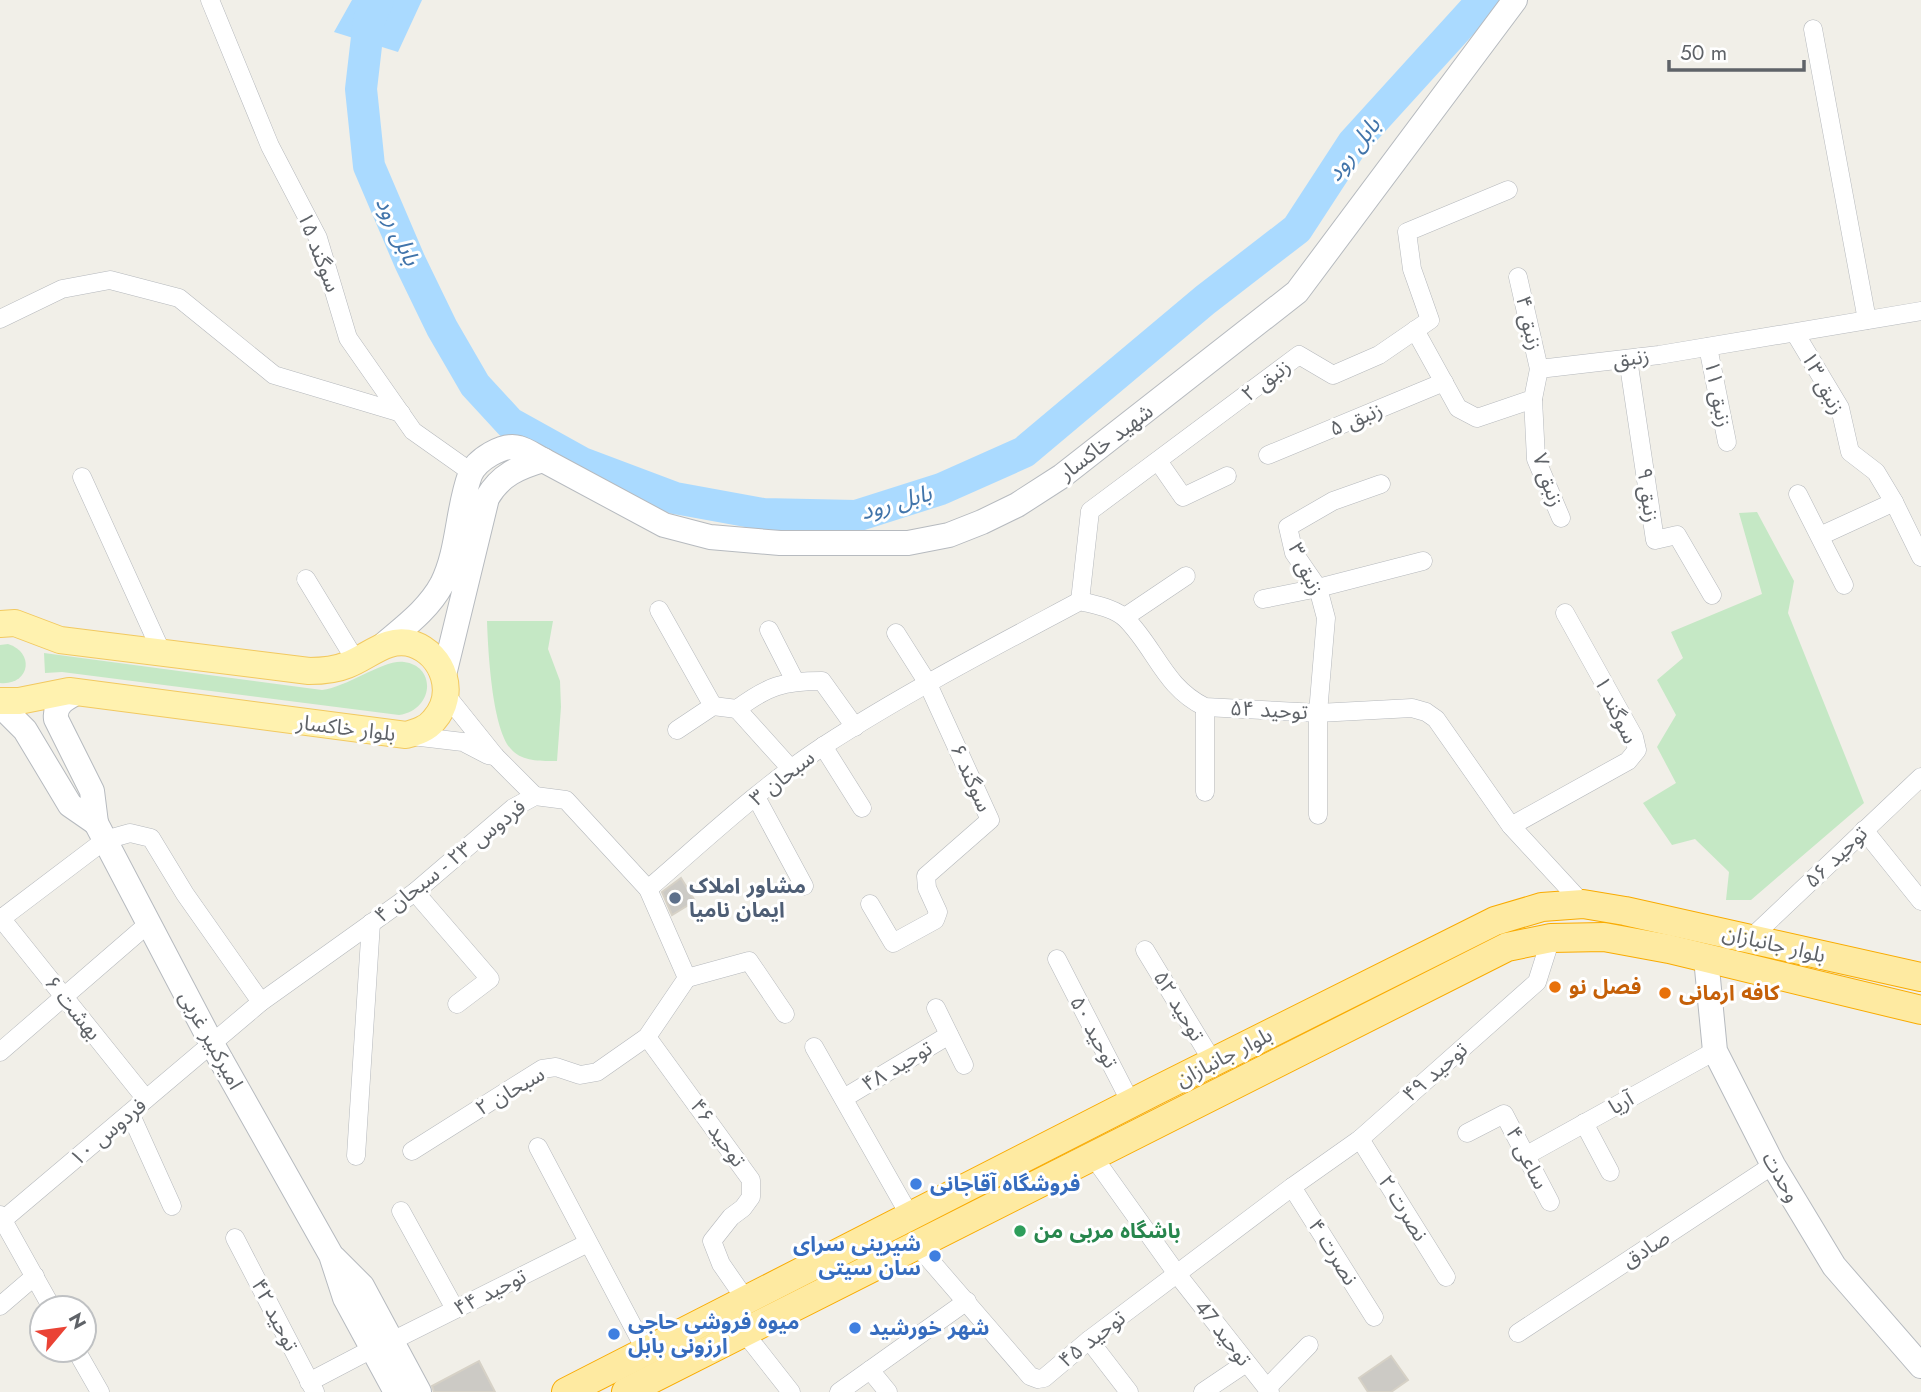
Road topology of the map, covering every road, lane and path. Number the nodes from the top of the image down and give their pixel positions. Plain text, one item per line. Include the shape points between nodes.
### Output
1 (210, 0) edge
2 (1515, 0) edge
3 (1813, 29) dead end
4 (1508, 190) dead end
5 (1518, 277) dead end
6 (1921, 312) edge
7 (0, 320) edge
8 (1867, 320) junction
9 (1415, 330) junction
10 (1795, 333) junction
11 (1708, 347) junction
12 (1628, 359) junction
13 (1539, 369) junction
14 (1444, 382) junction
15 (1533, 399) junction
16 (401, 413) junction
17 (1727, 442) dead end
18 (1268, 455) dead end
19 (543, 460) junction
20 (1158, 461) junction
21 (471, 472) junction
22 (1227, 476) dead end
23 (82, 477) dead end
24 (1381, 484) dead end
25 (1798, 494) dead end
26 (1894, 502) junction
27 (1561, 518) dead end
28 (1820, 536) junction
29 (1921, 557) edge
30 (1423, 561) dead end
31 (1186, 576) dead end
32 (306, 579) dead end
33 (1844, 585) dead end
34 (1318, 588) junction
35 (1712, 596) dead end
36 (1264, 599) dead end
37 (1080, 601) junction
38 (659, 610) dead end
39 (1565, 613) dead end
40 (1125, 617) junction
41 (11, 621) edge
42 (769, 630) dead end
43 (896, 633) dead end
44 (382, 646) junction
45 (162, 653) junction
46 (356, 661) junction
47 (795, 681) junction
48 (928, 682) junction
49 (445, 685) junction
50 (78, 692) junction
51 (6, 703) edge
52 (713, 706) junction
53 (1205, 707) junction
54 (737, 709) junction
55 (1318, 713) junction
56 (855, 727) junction
57 (677, 730) dead end
58 (405, 735) junction
59 (823, 746) junction
60 (495, 756) junction
61 (792, 770) junction
62 (1921, 777) edge
63 (1205, 792) dead end
64 (535, 796) junction
65 (756, 797) junction
66 (862, 808) dead end
67 (1318, 816) dead end
68 (1511, 826) junction
69 (1864, 830) junction
70 (100, 831) junction
71 (804, 887) dead end
72 (648, 890) junction
73 (415, 892) junction
74 (1921, 901) edge
75 (870, 904) dead end
76 (1583, 904) junction
77 (1, 917) edge
78 (371, 923) junction
79 (148, 924) junction
80 (1551, 937) junction
81 (1751, 938) junction
82 (1145, 950) dead end
83 (1706, 958) junction
84 (1057, 959) dead end
85 (1921, 976) edge
86 (687, 978) junction
87 (65, 996) junction
88 (261, 1002) junction
89 (457, 1004) dead end
90 (936, 1008) dead end
91 (1921, 1010) edge
92 (785, 1013) dead end
93 (949, 1035) junction
94 (648, 1037) junction
95 (212, 1044) junction
96 (814, 1047) dead end
97 (1715, 1051) junction
98 (0, 1052) edge
99 (1213, 1062) junction
100 (964, 1065) dead end
101 (844, 1098) junction
102 (146, 1099) junction
103 (1131, 1104) junction
104 (130, 1113) junction
105 (1584, 1124) junction
106 (1467, 1133) dead end
107 (1360, 1139) junction
108 (538, 1147) dead end
109 (412, 1151) dead end
110 (1092, 1155) junction
111 (1527, 1155) junction
112 (356, 1156) dead end
113 (1773, 1165) junction
114 (1610, 1172) dead end
115 (1292, 1186) junction
116 (1550, 1202) dead end
117 (172, 1206) dead end
118 (401, 1211) dead end
119 (910, 1216) junction
120 (1, 1217) edge
121 (235, 1238) dead end
122 (588, 1243) junction
123 (916, 1244) junction
124 (1177, 1273) junction
125 (35, 1276) junction
126 (1446, 1277) dead end
127 (45, 1294) edge
128 (746, 1300) junction
129 (967, 1301) junction
130 (0, 1306) edge
131 (455, 1309) junction
132 (1374, 1317) dead end
133 (743, 1331) junction
134 (1518, 1332) dead end
135 (1089, 1340) junction
136 (382, 1345) junction
137 (1309, 1345) dead end
138 (646, 1351) junction
139 (1919, 1358) edge
140 (1246, 1363) junction
141 (84, 1364) edge
142 (870, 1370) junction
143 (312, 1387) edge
144 (637, 1390) edge
145 (1269, 1390) edge
146 (100, 1392) edge
147 (396, 1392) edge
148 (419, 1392) edge
149 (566, 1392) edge
150 (792, 1392) edge
151 (839, 1392) edge
152 (888, 1392) edge
153 (1129, 1392) edge
154 (1203, 1392) edge

1 - 16 street, سوگند ۱۵ via 270,146 318,238 348,338
2 - 19 main road, شهید خاکسار via 1297,292 1062,476 991,518 948,535 908,542 780,543 710,537 664,525
3 - 8 street
4 - 9 street via 1406,232 1412,269 1430,320
5 - 13 street, زنبق ۴
6 - 8 street, زنبق
7 - 16 street via 62,289 110,280 179,298 274,375
8 - 10 street, زنبق
9 - 14 street
9 - 20 street, زنبق ۲ via 1379,355 1333,375 1298,355
10 - 11 street, زنبق
10 - 26 street, زنبق ۱۳ via 1840,408 1850,452 1876,472
11 - 12 street, زنبق
11 - 17 street, زنبق ۱۱
12 - 13 street, زنبق
12 - 35 street, زنبق ۹ via 1655,540 1677,535
13 - 15 street
14 - 15 street via 1458,408 1477,418
14 - 18 street, زنبق ۵
15 - 27 street, زنبق ۷ via 1536,459
16 - 21 street, سوگند ۱۵ via 413,431
19 - 21 main road, شهید خاکسار via 517,447 504,448
19 - 49 main road via 508,473 487,498
20 - 22 street via 1183,497
20 - 37 street, زنبق ۲ via 1090,511
21 - 44 main road via 442,584 426,607
23 - 45 street
24 - 34 street, زنبق ۳ via 1333,501 1288,527 1294,553
25 - 28 street
26 - 28 street
26 - 29 street, زنبق ۱۳
28 - 33 street
30 - 34 street
31 - 40 street
32 - 46 street
34 - 36 street
34 - 55 street, زنبق ۳ via 1326,618
37 - 40 street
37 - 48 street
38 - 52 street
39 - 68 street, سوگند ۱ via 1637,750 1628,761
40 - 53 street, توحید ۵۴ via 1176,687
41 - 45 main road via 60,640
42 - 47 street
43 - 48 street
44 - 46 main road
44 - 49 main road via 410,643 425,650 437,661
45 - 46 main road via 309,671
47 - 54 street via 763,690
47 - 56 street via 822,681
48 - 56 street, سبحان ۳
48 - 75 street, سوگند ۶ via 990,820 926,876 938,912 935,920 893,943
49 - 58 main road, بلوار خاکسار via 443,707 434,720
49 - 60 street
50 - 51 main road, بلوار خاکسار via 61,691
50 - 58 main road, بلوار خاکسار
50 - 70 main road, امیرکبیر غربی via 59,705 56,719 92,791
51 - 70 main road, امیرکبیر غربی via 70,805
52 - 54 street
52 - 57 street
53 - 55 street, توحید ۵۴
53 - 63 street
54 - 61 street
55 - 67 street, زنبق ۳
55 - 68 street, توحید ۵۴ via 1412,708 1426,712 1436,719
56 - 59 street, سبحان ۳
58 - 60 street via 463,742
59 - 61 street, سبحان ۳
59 - 66 street
60 - 64 street
61 - 65 street, سبحان ۳
62 - 69 street, توحید ۵۶
64 - 72 street, فردوس ۲۳ - سبحان ۴ via 566,800
64 - 73 street, فردوس ۲۳ - سبحان ۴ via 513,808
65 - 71 street
65 - 72 street, سبحان ۳
68 - 76 street, توحید ۵۴
69 - 74 street
69 - 81 street, توحید ۵۶
70 - 77 street
70 - 79 main road, امیرکبیر غربی
70 - 88 street via 151,838
72 - 86 street, فردوس ۲۳ - سبحان ۴
73 - 78 street, فردوس ۲۳ - سبحان ۴
73 - 89 street via 490,979
76 - 81 highway, بلوار جانبازان
76 - 99 highway, بلوار جانبازان via 1542,907 1495,921
77 - 87 street, بهشت ۶
78 - 88 street, فردوس ۲۳ - سبحان ۴
78 - 112 street
79 - 87 street
79 - 95 main road, امیرکبیر غربی
80 - 83 highway, بلوار جانبازان via 1604,937
80 - 107 street, توحید ۴۹ via 1537,982
80 - 110 highway, بلوار جانبازان via 1507,947
81 - 85 highway, بلوار جانبازان
82 - 99 street, توحید ۵۲
83 - 91 highway, بلوار جانبازان
83 - 97 main road, وحدت
84 - 103 street, توحید ۵۰
86 - 92 street via 748,961
86 - 94 street
87 - 98 street
87 - 102 street, بهشت ۶
88 - 95 street, فردوس ۲۳ - سبحان ۴
90 - 93 street
93 - 100 street
93 - 101 street, توحید ۴۸
94 - 109 street, سبحان ۲ via 588,1075 555,1067 542,1069
94 - 128 street, توحید ۴۶ via 751,1180 751,1197 712,1241 720,1264
95 - 102 street, فردوس ۱۰
95 - 136 main road, امیرکبیر غربی via 331,1255 362,1286
96 - 101 street, توحید ۴۸
97 - 105 street, آریا
97 - 113 main road, وحدت
99 - 103 highway, بلوار جانبازان
101 - 119 street, توحید ۴۸
102 - 104 street, فردوس ۱۰
103 - 119 highway, بلوار جانبازان
104 - 117 street
104 - 120 street, فردوس ۱۰
105 - 111 street, آریا
105 - 114 street
106 - 111 street, ساعی ۴ via 1504,1114
107 - 115 street, توحید ۴۹
107 - 126 street, نصرت ۲
108 - 122 street
110 - 123 highway, بلوار جانبازان
110 - 124 street, توحید 47
111 - 116 street, ساعی ۴
113 - 134 street, صادق
113 - 139 main road, وحدت via 1834,1266
115 - 124 street, توحید ۴۵
115 - 132 street, نصرت ۴
118 - 131 street
119 - 128 highway, بلوار جانبازان
120 - 125 street
121 - 143 street, توحید ۴۲
122 - 131 street, توحید ۴۴
122 - 138 street
123 - 129 street, توحید ۴۵
123 - 133 highway, بلوار جانبازان
124 - 135 street, توحید ۴۵
124 - 140 street, توحید 47
125 - 127 street
125 - 130 street
128 - 138 highway, بلوار جانبازان
129 - 135 street, توحید ۴۵ via 1030,1376 1038,1379
129 - 142 street
131 - 136 street, توحید ۴۴
133 - 144 highway, بلوار جانبازان
133 - 150 street
135 - 153 street
136 - 143 street, توحید ۴۴
136 - 147 main road, امیرکبیر غربی
136 - 148 main road, امیرکبیر غربی
137 - 145 street
138 - 149 highway, بلوار جانبازان
140 - 145 street, توحید 47
140 - 154 street
141 - 146 street
142 - 151 street
142 - 152 street

